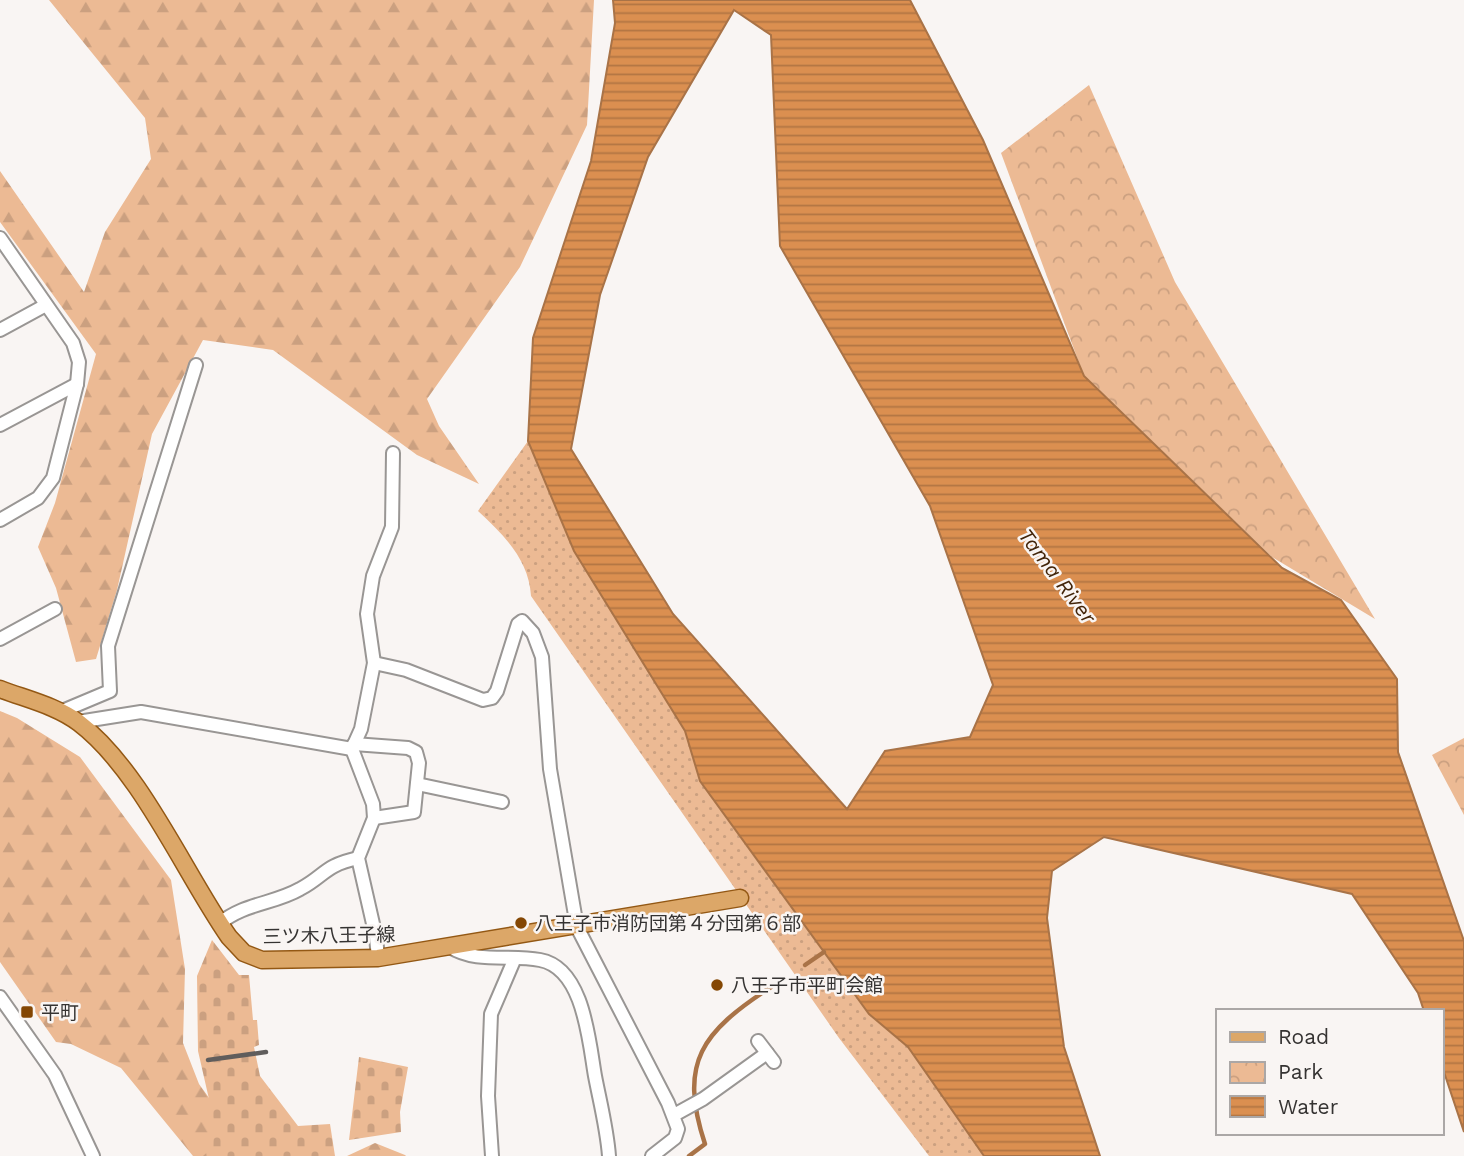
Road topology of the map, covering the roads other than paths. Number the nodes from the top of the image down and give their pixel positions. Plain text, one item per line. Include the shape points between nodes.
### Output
1 (0, 238) edge
2 (46, 305) junction
3 (0, 330) edge
4 (196, 365) dead end
5 (77, 384) junction
6 (0, 425) edge
7 (393, 453) dead end
8 (0, 520) edge
9 (55, 609) dead end
10 (0, 639) edge
11 (374, 663) junction
12 (0, 689) edge
13 (60, 712) junction
14 (78, 722) junction
15 (354, 747) junction
16 (417, 784) junction
17 (502, 802) dead end
18 (374, 818) junction
19 (358, 858) junction
20 (740, 898) dead end
21 (219, 923) junction
22 (577, 926) junction
23 (450, 947) junction
24 (378, 958) junction
25 (514, 958) junction
26 (0, 997) edge
27 (758, 1041) dead end
28 (678, 1113) junction
29 (93, 1156) edge
30 (492, 1156) edge
31 (609, 1156) edge
32 (652, 1156) edge

1 - 2 street
2 - 3 street
2 - 5 street via 73,343 79,362
4 - 13 street via 108,646 110,691
5 - 6 street
5 - 8 street via 49,485 31,503
7 - 11 street via 392,527 373,576 367,614
9 - 10 street
11 - 15 street
11 - 22 street via 406,670 483,700 492,698 518,624 522,621 528,627 542,657 550,769
12 - 13 main road, 三ツ木八王子線
13 - 14 main road, 三ツ木八王子線
14 - 15 street via 141,712
14 - 21 main road, 三ツ木八王子線 via 108,752 151,811
15 - 16 street via 416,752
15 - 18 street
16 - 17 street
16 - 18 street via 414,812
18 - 19 street
19 - 21 street via 327,867 302,888 240,909
19 - 24 street
20 - 22 main road, 三ツ木八王子線
21 - 24 main road, 三ツ木八王子線 via 244,953 262,960
22 - 23 main road, 三ツ木八王子線
22 - 28 street
23 - 24 main road, 三ツ木八王子線
23 - 25 street via 462,955
25 - 30 street via 491,1014 488,1096
25 - 31 street via 549,963 574,989 588,1030
26 - 29 street via 55,1075
27 - 28 street via 771,1058
28 - 32 street via 677,1135

